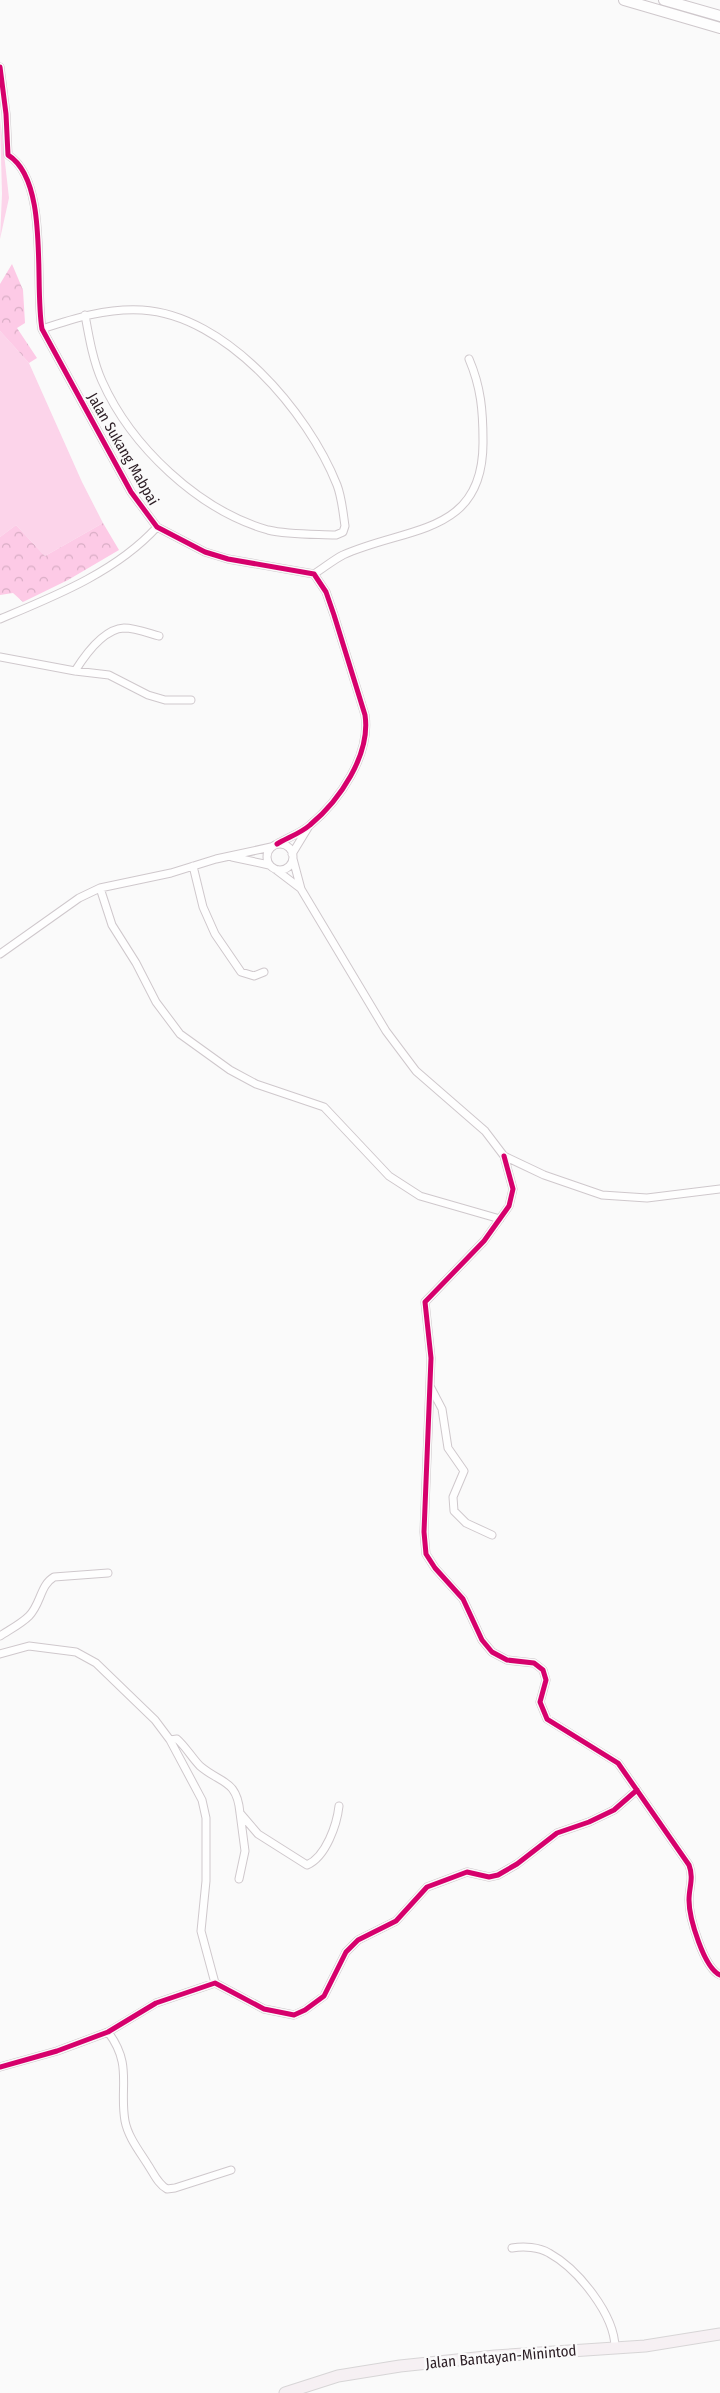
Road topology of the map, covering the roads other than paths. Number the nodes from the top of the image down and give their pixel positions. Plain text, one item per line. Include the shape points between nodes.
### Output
1 (624, 0) edge
2 (664, 0) edge
3 (720, 16) edge
4 (720, 28) edge
5 (0, 67) edge
6 (85, 315) junction
7 (42, 329) junction
8 (469, 359) dead end
9 (157, 527) junction
10 (314, 574) junction
11 (0, 618) edge
12 (159, 636) dead end
13 (0, 657) edge
14 (75, 671) junction
15 (191, 700) dead end
16 (309, 826) junction
17 (274, 846) junction
18 (230, 856) junction
19 (293, 857) junction
20 (193, 866) junction
21 (272, 867) junction
22 (100, 888) junction
23 (300, 889) junction
24 (0, 954) edge
25 (264, 972) dead end
26 (504, 1156) junction
27 (720, 1190) edge
28 (500, 1219) junction
29 (430, 1386) junction
30 (492, 1535) dead end
31 (108, 1573) dead end
32 (0, 1636) edge
33 (0, 1654) edge
34 (170, 1740) junction
35 (638, 1790) junction
36 (339, 1806) dead end
37 (240, 1813) junction
38 (239, 1879) dead end
39 (720, 1975) edge
40 (215, 1984) junction
41 (108, 2032) junction
42 (0, 2067) edge
43 (231, 2170) dead end
44 (512, 2248) dead end
45 (720, 2334) edge
46 (615, 2348) junction
47 (285, 2393) edge

1 - 4 street
2 - 3 street
5 - 7 street, Jalan Sukang Mabpai via 8,155 20,165 32,194 39,253 38,308
6 - 6 street via 120,309 183,318 254,365 301,417 319,445 338,488 346,526 343,532 336,535 268,530 229,514 194,494 145,446 117,409 101,380
6 - 7 street
7 - 9 street, Jalan Sukang Mabpai via 130,492
8 - 10 street via 478,380 483,423 481,474 475,489 436,525 342,556
9 - 10 street, Jalan Sukang Mabpai via 205,552 228,559
9 - 11 street via 142,543 112,564 44,600
10 - 16 street via 326,592 367,726 356,763 344,787
12 - 14 street via 123,628 111,631 95,645
13 - 14 street
14 - 15 street via 109,675 165,700
16 - 17 street
16 - 19 street
17 - 18 street
17 - 19 street via 287,846
17 - 21 street via 266,855
18 - 20 street
18 - 21 street
19 - 21 street via 288,868
19 - 23 street
20 - 22 street
20 - 25 street via 203,908 225,949 241,972 254,976
21 - 23 street
22 - 24 street via 79,898
22 - 28 street via 112,925 156,1002 180,1034 230,1070 256,1084 324,1107 389,1176 420,1196
23 - 26 street via 386,1030 416,1071 485,1131
26 - 27 street via 544,1175 602,1195 647,1198
26 - 28 street via 513,1195
28 - 29 street via 484,1241 425,1302 431,1358
29 - 30 street via 442,1409 448,1448 464,1471 453,1498 454,1511 466,1523
29 - 35 street via 424,1532 426,1554 463,1599 482,1640 492,1652 507,1660 534,1663 543,1670 546,1680 540,1702 547,1719 618,1763
31 - 32 street via 50,1579 30,1616
33 - 34 street via 29,1646 76,1652 96,1663 155,1720
34 - 37 street via 177,1739 199,1765 232,1787
34 - 40 street via 202,1800 206,1818 206,1882 201,1930
35 - 39 street via 689,1865 692,1918 706,1960
35 - 40 street via 614,1810 557,1834 498,1875 489,1877 467,1872 427,1887 396,1921 358,1940 346,1952 324,1996 305,2010 294,2014 264,2009
36 - 37 street via 338,1818 325,1847 308,1865 258,1834
37 - 38 street via 245,1851
40 - 41 street via 156,2003
41 - 42 street
41 - 43 street via 121,2056 125,2078 125,2121 132,2139 159,2183 167,2189 175,2188
44 - 46 street via 529,2247 548,2252 570,2267 607,2316
45 - 46 main road, Jalan Bantayan-Minintod
46 - 47 main road, Jalan Bantayan-Minintod via 400,2366 338,2376

